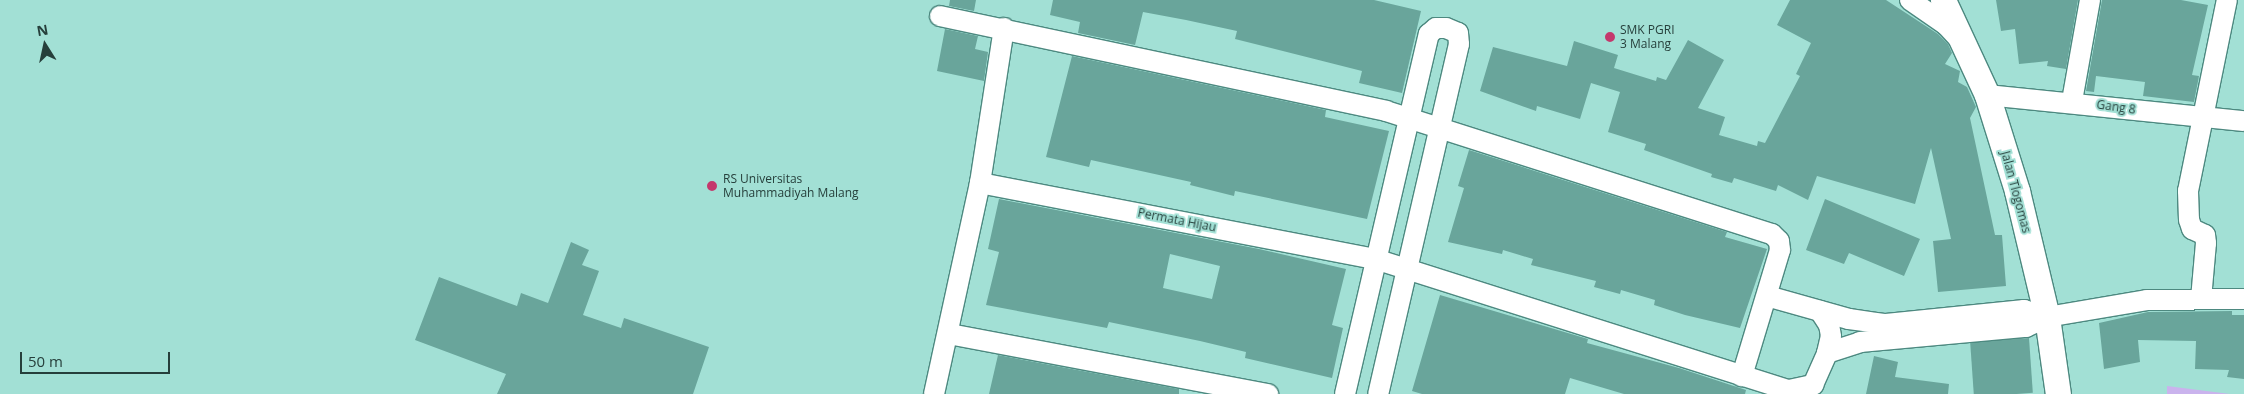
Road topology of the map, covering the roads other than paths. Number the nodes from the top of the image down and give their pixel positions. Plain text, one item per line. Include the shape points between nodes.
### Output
1 (1910, 0) edge
2 (1943, 0) edge
3 (2090, 0) edge
4 (2227, 0) edge
5 (940, 16) dead end
6 (1004, 28) junction
7 (1969, 52) junction
8 (1987, 95) junction
9 (2072, 101) junction
10 (1410, 118) junction
11 (2202, 118) junction
12 (2244, 121) edge
13 (1441, 126) junction
14 (980, 182) junction
15 (1375, 258) junction
16 (1406, 268) junction
17 (1767, 296) junction
18 (2201, 299) junction
19 (2244, 299) edge
20 (1820, 311) junction
21 (2046, 316) junction
22 (1887, 333) junction
23 (949, 334) junction
24 (1827, 353) junction
25 (1742, 376) junction
26 (1812, 390) edge
27 (1790, 392) edge
28 (934, 394) edge
29 (1268, 394) edge
30 (1345, 394) edge
31 (1378, 394) edge
32 (2058, 394) edge

1 - 7 street via 1946,25
2 - 7 main road, Jalan Tlogomas
3 - 9 street
4 - 11 street
5 - 6 street
6 - 10 street
6 - 14 street
7 - 8 main road, Jalan Tlogomas
8 - 9 street, Gang 8
8 - 21 main road, Jalan Tlogomas via 2017,191
9 - 11 street, Gang 8
10 - 13 street
10 - 13 street via 1429,34 1436,28 1446,28 1458,33 1459,44
10 - 15 street
11 - 12 street, Gang 8
11 - 18 street via 2188,204 2192,229 2205,235 2206,242
13 - 16 street
13 - 17 street via 1772,234 1779,241 1780,250
14 - 15 street, Permata Hijau
14 - 23 street
15 - 16 street, Permata Hijau
15 - 30 street
16 - 25 street, Permata Hijau
16 - 31 street
17 - 20 street
17 - 25 street
18 - 19 street
18 - 21 street via 2147,300
20 - 22 street
20 - 24 street via 1829,325 1831,336
21 - 22 street via 2024,310 1938,328
21 - 32 main road, Jalan Tlogomas
22 - 24 street
23 - 28 street
23 - 29 street
24 - 26 street
25 - 27 street, Permata Hijau
26 - 27 street

